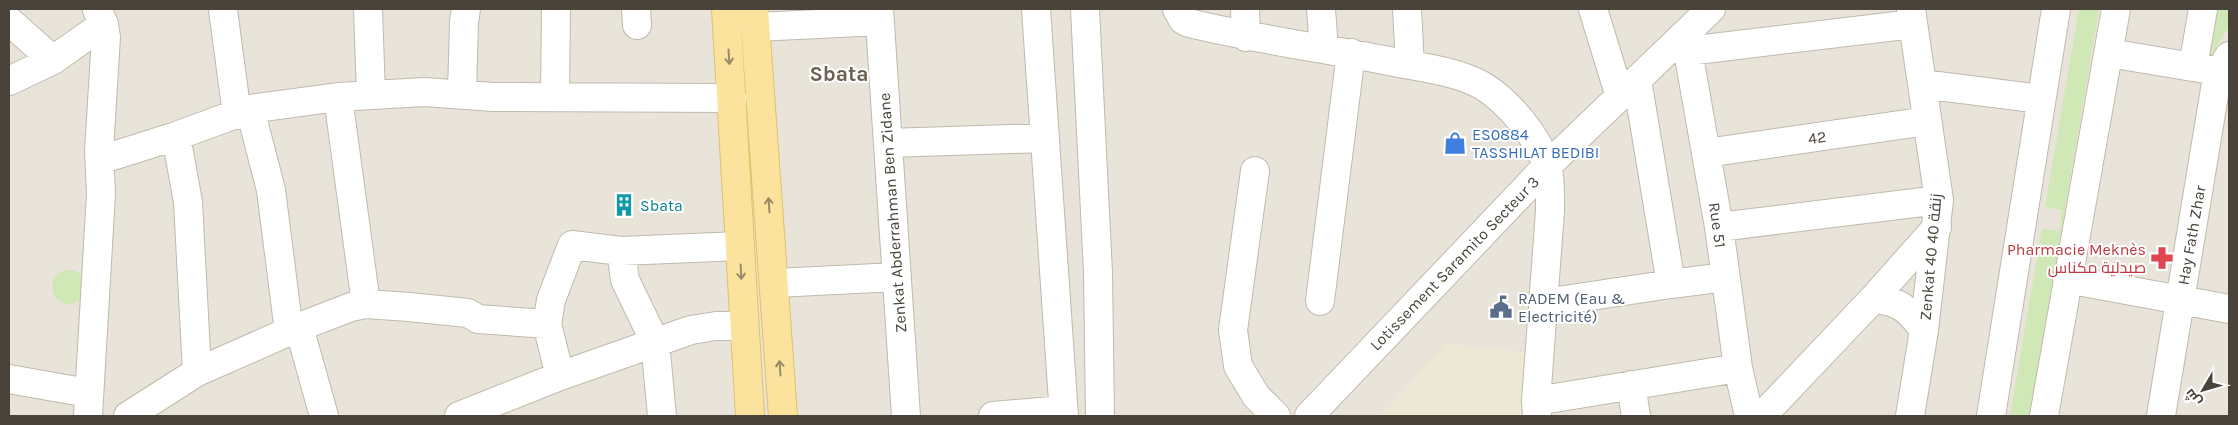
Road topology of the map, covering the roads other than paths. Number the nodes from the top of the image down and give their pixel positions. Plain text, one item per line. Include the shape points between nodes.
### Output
1 (368, 9) edge
2 (466, 9) edge
3 (556, 9) edge
4 (726, 9) edge
5 (1036, 9) edge
6 (1085, 9) edge
7 (1177, 9) edge
8 (1245, 9) edge
9 (1321, 9) edge
10 (1408, 9) edge
11 (1593, 9) edge
12 (1711, 9) edge
13 (2056, 9) edge
14 (2116, 9) edge
15 (2203, 9) edge
16 (223, 10) edge
17 (879, 15) edge
18 (100, 16) edge
19 (1912, 17) edge
20 (755, 18) edge
21 (9, 21) edge
22 (1246, 37) junction
23 (1687, 43) junction
24 (1324, 49) junction
25 (1351, 53) junction
26 (2109, 53) junction
27 (53, 60) junction
28 (1410, 65) junction
29 (2193, 67) junction
30 (2226, 67) edge
31 (9, 81) edge
32 (1922, 84) junction
33 (1629, 88) junction
34 (462, 94) junction
35 (371, 95) junction
36 (555, 96) junction
37 (338, 97) junction
38 (732, 98) junction
39 (2041, 100) junction
40 (244, 112) junction
41 (1927, 121) junction
42 (176, 136) junction
43 (1045, 138) junction
44 (888, 143) junction
45 (1706, 153) junction
46 (100, 160) junction
47 (1547, 166) junction
48 (1255, 171) dead end
49 (1939, 200) junction
50 (1936, 227) junction
51 (1718, 228) junction
52 (740, 246) junction
53 (621, 250) junction
54 (897, 277) junction
55 (1725, 277) junction
56 (2067, 279) junction
57 (775, 283) junction
58 (1671, 284) junction
59 (1873, 299) junction
60 (2180, 300) junction
61 (1320, 302) dead end
62 (1544, 303) junction
63 (366, 304) junction
64 (2229, 309) edge
65 (547, 324) junction
66 (744, 326) junction
67 (294, 329) junction
68 (1924, 330) junction
69 (654, 342) junction
70 (1738, 368) junction
71 (197, 372) junction
72 (560, 376) junction
73 (9, 379) edge
74 (1631, 385) junction
75 (88, 404) edge
76 (1537, 409) edge
77 (1064, 413) edge
78 (128, 416) edge
79 (324, 416) edge
80 (459, 416) edge
81 (662, 416) edge
82 (750, 416) edge
83 (783, 416) edge
84 (906, 416) edge
85 (993, 416) edge
86 (1100, 416) edge
87 (1276, 416) edge
88 (1309, 416) edge
89 (1636, 416) edge
90 (1748, 416) edge
91 (1762, 416) edge
92 (1910, 416) edge
93 (1991, 416) edge
94 (2044, 416) edge
95 (2161, 416) edge

1 - 35 street
2 - 34 street
3 - 36 street
4 -> 38 main road
5 - 43 street
6 - 86 street via 1098,273
7 - 22 street via 1183,20 1189,23
8 - 22 street
9 - 24 street
10 - 28 street
11 - 33 street
12 - 23 street, Lotissement Saramito Secteur 3
13 - 39 street
14 - 26 street
15 - 29 street
16 - 40 street
17 - 20 street
17 - 44 street, Zenkat Abderrahman Ben Zidane
18 - 27 street
18 - 46 street via 106,37
19 - 23 street
19 - 32 street, Zenkat 40 زنقة 40
57 -> 20 main road
21 - 27 street
22 - 24 street
23 - 33 street, Lotissement Saramito Secteur 3
23 - 45 street, Rue 51
24 - 25 street
25 - 28 street
25 - 61 street
26 - 29 street
26 - 56 street
27 - 31 street
28 - 47 street via 1464,77 1483,86 1518,118
29 - 30 street
30 - 60 street, Hay Fath Zhar via 2215,89
32 - 39 street
32 - 41 street, Zenkat 40 زنقة 40
33 - 47 street, Lotissement Saramito Secteur 3
33 - 58 street
34 - 35 street
34 - 36 street
35 - 37 street
36 - 38 street
37 - 40 street
37 - 63 street
38 - 52 main road
39 - 93 street
40 - 42 street
40 - 67 street via 271,190
41 - 45 street, 42
41 - 49 street, Zenkat 40 زنقة 40
42 - 46 street
42 - 71 street via 188,202
43 - 44 street
43 - 77 street
44 - 54 street, Zenkat Abderrahman Ben Zidane
45 - 51 street, Rue 51
46 - 75 street via 101,194
47 - 62 street via 1550,211
47 - 88 street, Lotissement Saramito Secteur 3
48 - 87 street via 1232,330 1238,366 1256,396
49 - 50 street, Zenkat 40 زنقة 40
49 - 51 street
50 - 59 street
50 - 68 street, Zenkat 40 زنقة 40
51 - 55 street, Rue 51
52 - 53 street
52 -> 66 main road
53 - 65 street via 572,246 552,300
53 - 69 street via 625,280
54 - 57 street
54 - 84 street, Zenkat Abderrahman Ben Zidane
55 - 58 street
55 - 70 street, Rue 51
56 - 60 street
56 - 94 street
83 -> 57 main road
58 - 62 street
59 - 68 street via 1889,300 1904,307
59 - 91 street
60 - 64 street
60 - 95 street, Hay Fath Zhar
62 - 76 street
63 - 65 street via 468,313 478,319
63 - 67 street
65 - 72 street
66 - 69 street via 691,330
66 - 82 main road
67 - 71 street
67 - 79 street
68 - 92 street, Zenkat 40 زنقة 40
69 - 72 street
69 - 81 street
70 - 74 street
70 - 90 street, Rue 51
71 - 78 street
72 - 80 street
73 - 75 street
74 - 76 street
74 - 89 street
77 - 85 street

